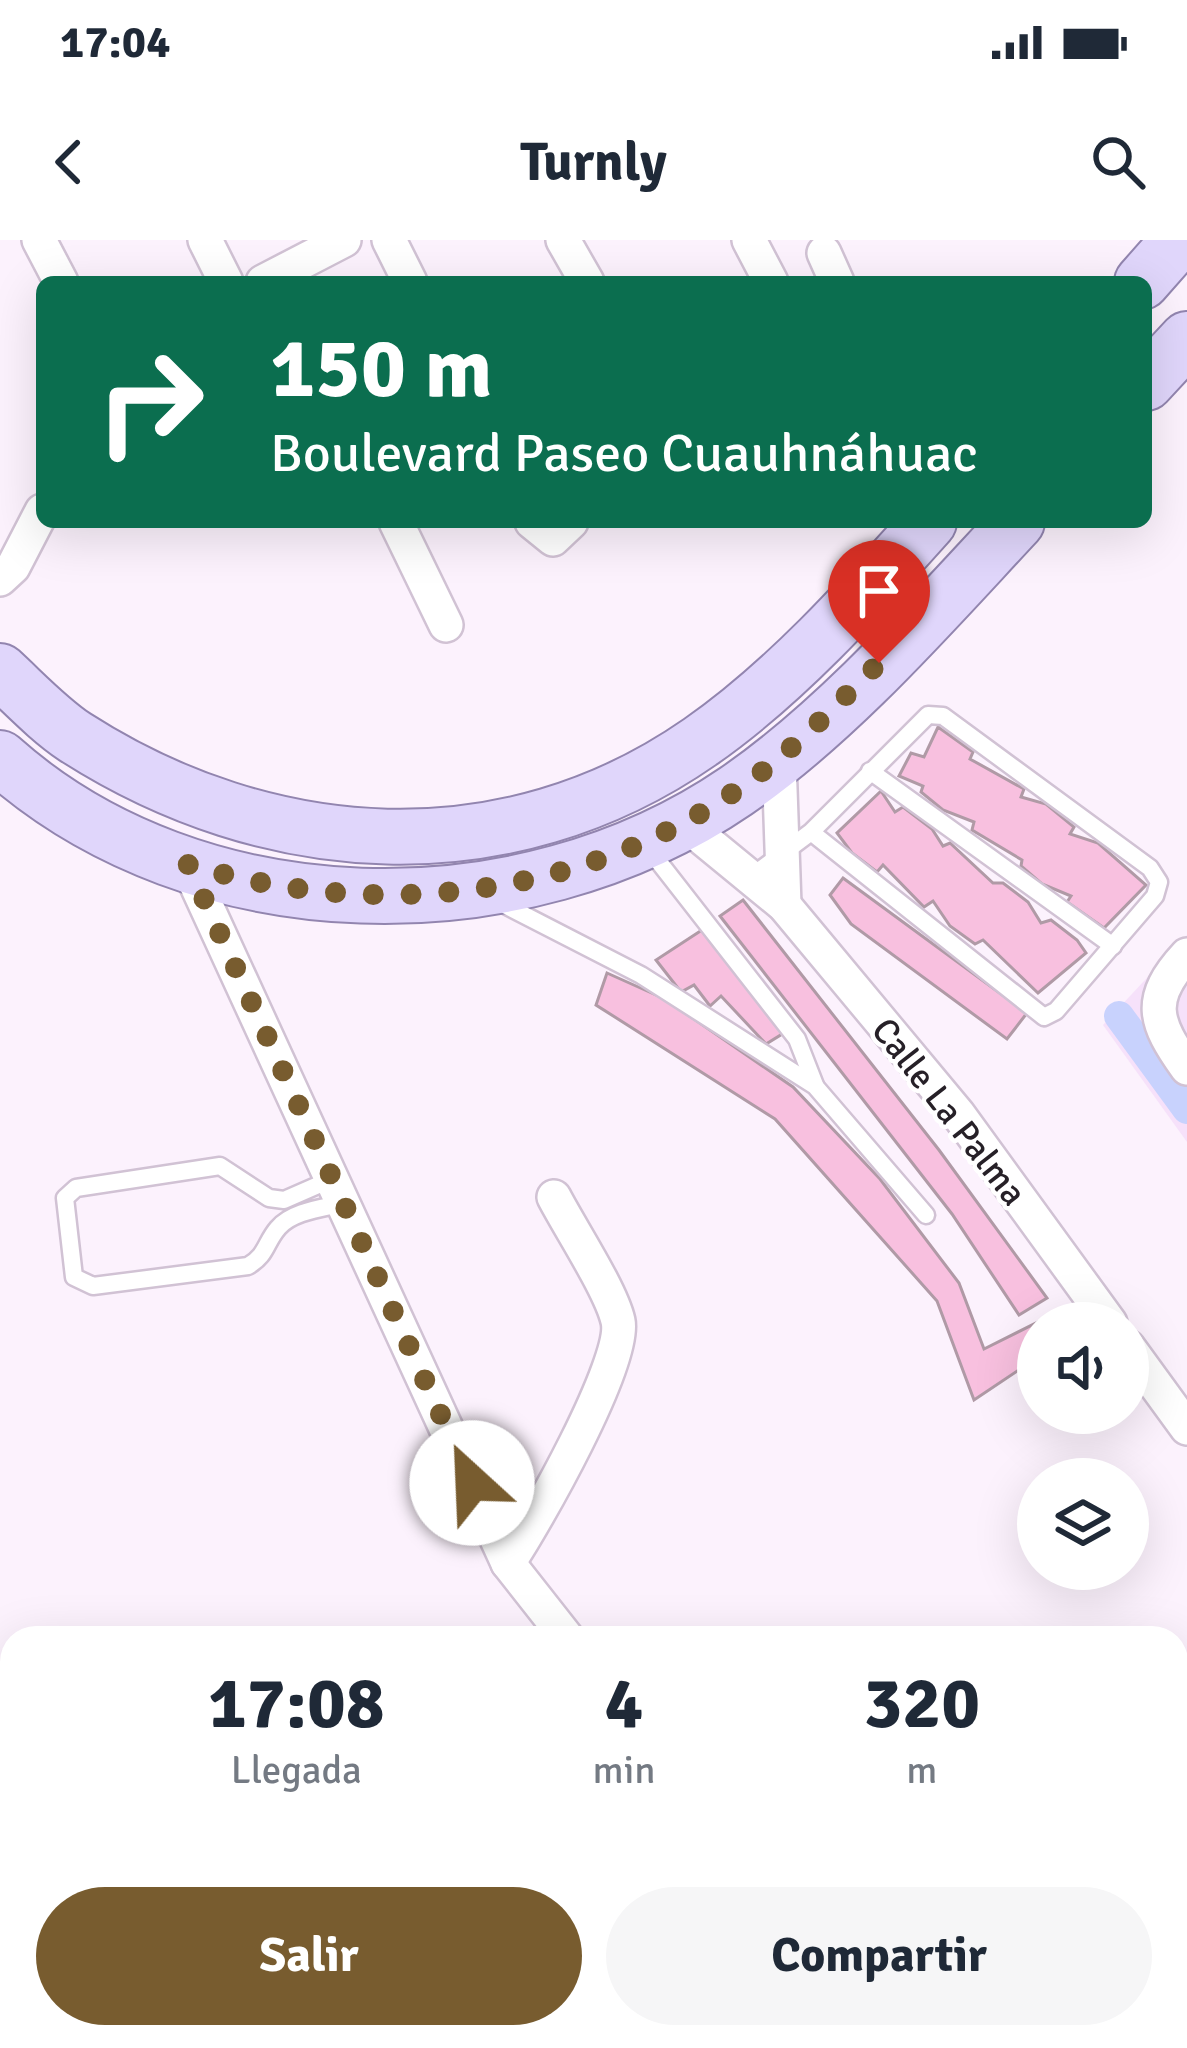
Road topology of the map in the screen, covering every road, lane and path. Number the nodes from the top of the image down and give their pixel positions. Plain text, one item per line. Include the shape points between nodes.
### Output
1 (39, 240) edge
2 (205, 240) edge
3 (344, 240) edge
4 (389, 240) edge
5 (563, 240) edge
6 (749, 240) edge
7 (1179, 240) edge
8 (58, 276) edge
9 (223, 276) edge
10 (275, 276) edge
11 (407, 276) edge
12 (584, 276) edge
13 (768, 276) edge
14 (1147, 276) edge
15 (1187, 339) edge
16 (1152, 377) edge
17 (36, 523) edge
18 (399, 528) edge
19 (922, 528) edge
20 (1011, 528) edge
21 (0, 579) edge
22 (446, 625) dead end
23 (0, 671) edge
24 (0, 758) edge
25 (779, 760) junction
26 (870, 771) junction
27 (663, 831) junction
28 (811, 832) junction
29 (782, 854) junction
30 (188, 864) junction
31 (751, 878) junction
32 (471, 890) junction
33 (784, 905) junction
34 (1113, 946) junction
35 (1187, 955) edge
36 (1187, 1068) edge
37 (815, 1086) junction
38 (338, 1191) junction
39 (554, 1197) dead end
40 (926, 1215) dead end
41 (1095, 1302) edge
42 (1149, 1377) edge
43 (1187, 1429) edge
44 (508, 1563) junction
45 (558, 1626) edge

1 - 8 street
2 - 9 street
3 - 10 street
4 - 11 street
5 - 12 street
6 - 13 street
7 - 14 main road
15 - 16 main road
17 - 21 street
18 - 22 street
19 - 23 main road via 744,710 696,746 537,818 411,841 282,827 146,777 72,734
20 - 25 main road
24 - 30 main road via 41,795
25 - 27 main road
25 - 29 street
26 - 28 lane
26 - 34 lane
26 - 34 lane via 928,715 944,716 1150,868 1159,882 1155,896
27 - 31 street, Calle La Palma
27 - 32 main road via 532,878
27 - 37 lane via 797,1039
28 - 29 lane
28 - 34 lane via 1044,1017
29 - 31 lane
29 - 33 street
30 - 32 main road via 310,893
30 - 38 street
31 - 33 street, Calle La Palma
32 - 37 lane via 575,937
33 - 41 street, Calle La Palma via 958,1114
35 - 36 street via 1165,979 1160,1019
37 - 40 lane
38 - 38 lane via 269,1198 220,1166 76,1188 65,1198 74,1277 93,1286 248,1266 265,1256 278,1227
38 - 44 street
39 - 44 street via 619,1322 615,1353 541,1515
42 - 43 street
44 - 45 street

